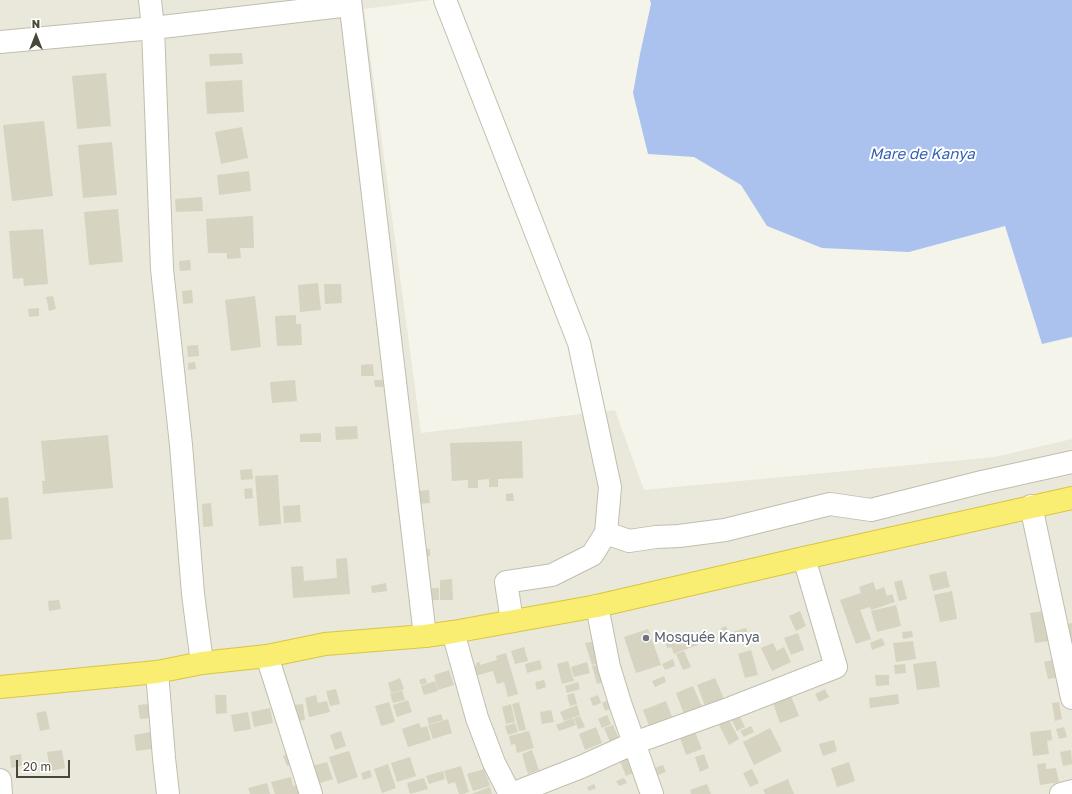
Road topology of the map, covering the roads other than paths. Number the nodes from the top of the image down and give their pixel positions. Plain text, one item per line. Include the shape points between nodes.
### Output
1 (150, 0) edge
2 (445, 0) edge
3 (350, 2) edge
4 (153, 28) junction
5 (0, 42) edge
6 (1072, 462) edge
7 (1072, 498) edge
8 (1031, 506) junction
9 (606, 533) junction
10 (804, 558) junction
11 (597, 606) junction
12 (512, 621) junction
13 (453, 632) junction
14 (425, 636) junction
15 (267, 656) junction
16 (202, 663) junction
17 (157, 672) junction
18 (0, 687) edge
19 (1072, 698) edge
20 (634, 743) junction
21 (0, 780) edge
22 (1072, 791) edge
23 (1, 794) edge
24 (168, 794) edge
25 (311, 794) edge
26 (511, 794) edge
27 (652, 794) edge
28 (1061, 794) edge

1 - 4 street
2 - 9 street via 579,343 610,487
3 - 4 street
3 - 14 street
4 - 5 street
4 - 16 street via 162,269
6 - 9 street via 871,510 830,504 725,530 629,541
7 - 8 highway
8 - 10 highway
8 - 19 street
9 - 12 street via 592,555 552,575 506,582
10 - 11 highway
10 - 20 street via 836,667
11 - 12 highway
11 - 20 street via 609,667
12 - 13 highway
13 - 14 highway
13 - 26 street via 477,718 494,763
14 - 15 highway via 325,644
15 - 16 highway
15 - 25 street
16 - 17 highway
17 - 18 highway
17 - 24 street
20 - 26 street
20 - 27 street
21 - 23 street
22 - 28 street

